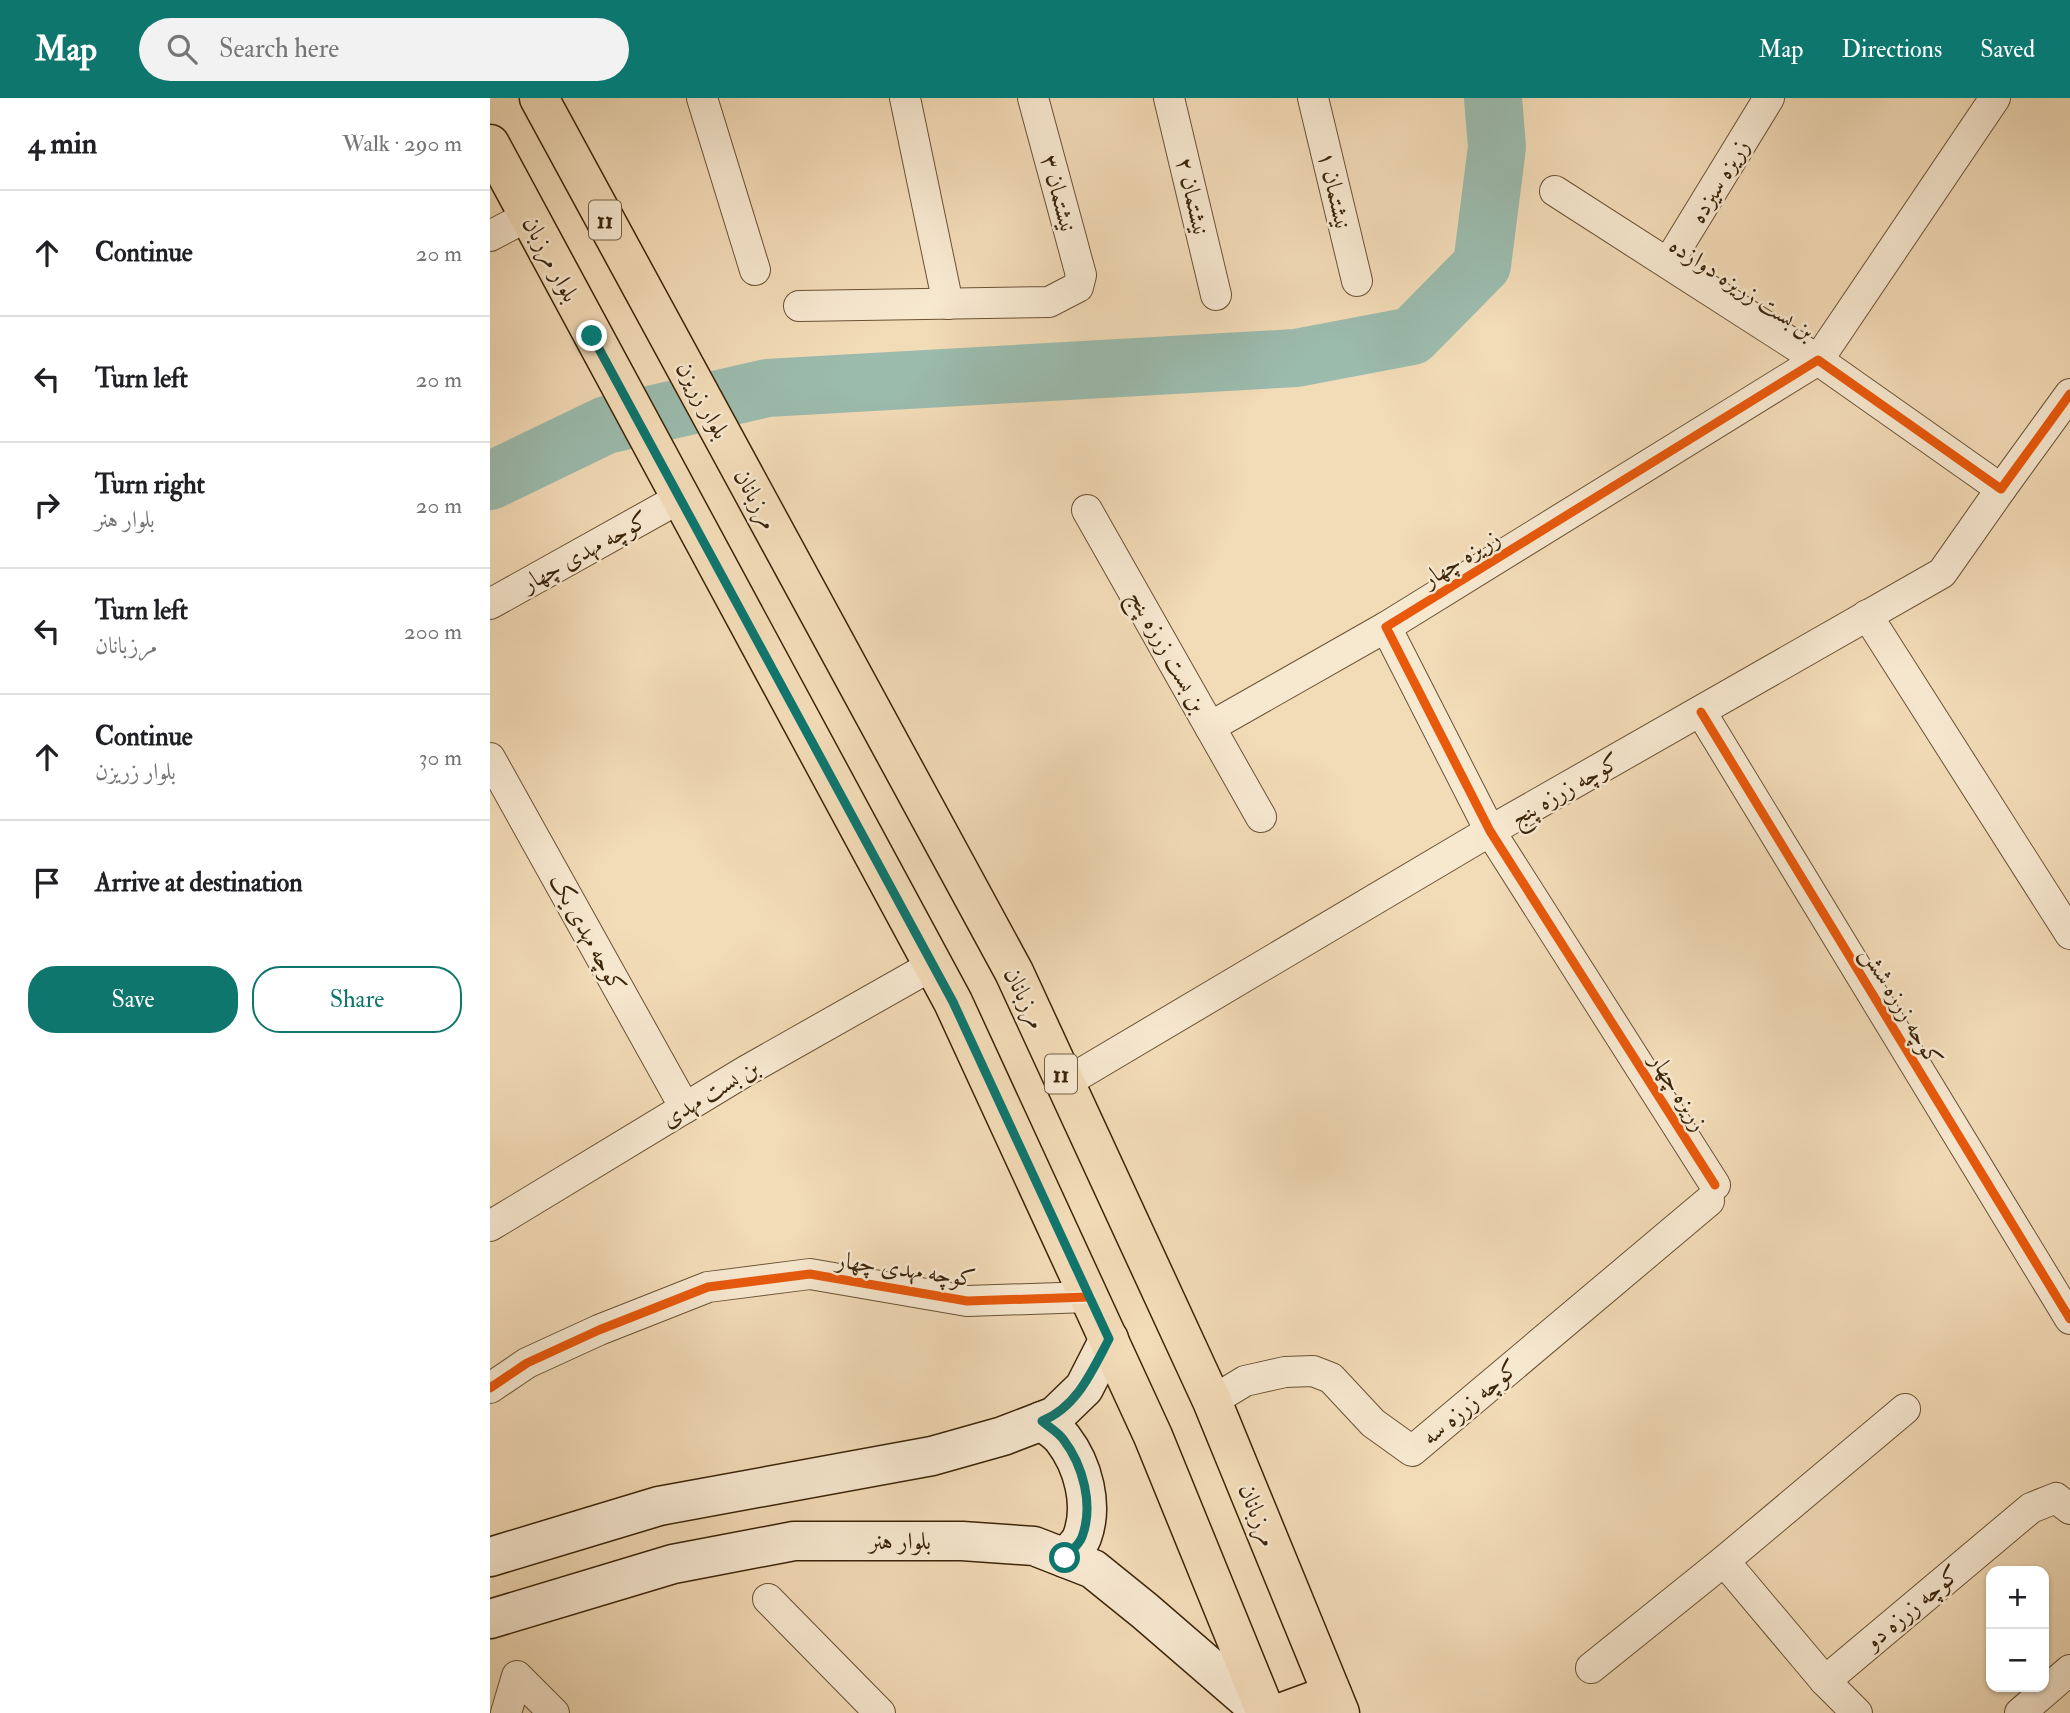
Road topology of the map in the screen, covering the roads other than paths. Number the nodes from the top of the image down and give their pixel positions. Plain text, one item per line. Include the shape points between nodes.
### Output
1 (539, 98) edge
2 (702, 98) edge
3 (905, 98) edge
4 (1033, 98) edge
5 (1169, 98) edge
6 (1313, 98) edge
7 (1769, 98) edge
8 (1995, 98) edge
9 (490, 144) edge
10 (1555, 191) dead end
11 (528, 216) junction
12 (490, 236) edge
13 (1668, 263) junction
14 (755, 270) dead end
15 (1357, 281) dead end
16 (1216, 295) dead end
17 (948, 304) junction
18 (799, 306) dead end
19 (1818, 360) junction
20 (2070, 394) edge
21 (734, 459) joint
22 (672, 483) junction
23 (2001, 489) junction
24 (1087, 510) dead end
25 (490, 604) edge
26 (1867, 615) junction
27 (1386, 628) junction
28 (1700, 712) junction
29 (1210, 727) junction
30 (490, 758) edge
31 (1261, 817) dead end
32 (1490, 831) junction
33 (2070, 934) edge
34 (933, 965) junction
35 (1065, 1083) junction
36 (685, 1108) junction
37 (1712, 1193) joint
38 (490, 1226) edge
39 (1089, 1297) junction
40 (2070, 1319) edge
41 (1109, 1339) junction
42 (490, 1388) edge
43 (1212, 1401) junction
44 (1905, 1409) dead end
45 (1042, 1421) junction
46 (2070, 1509) edge
47 (490, 1557) edge
48 (1065, 1558) junction
49 (1724, 1561) junction
50 (768, 1599) dead end
51 (490, 1619) edge
52 (1591, 1668) dead end
53 (2070, 1670) edge
54 (1825, 1681) junction
55 (1336, 1703) edge
56 (506, 1713) edge
57 (554, 1713) edge
58 (880, 1713) edge
59 (1265, 1713) edge
60 (1280, 1713) edge
61 (1857, 1713) edge
62 (2020, 1713) edge

1 - 21 main road, بلوار زریزن / 11
2 - 14 street
3 - 17 street
4 - 17 street, نيشتمان ۳ via 1081,275 1077,287 1049,302
5 - 16 street, نيشتمان ۲
6 - 15 street, نيشتمان ۱
7 - 13 street, زریزه سیزده
8 - 19 street, بن بست زریزه دوازده
9 - 11 main road, بلوار مرزبان
10 - 13 street, بن بست زریزه دوازده
11 - 12 street
11 - 22 main road, بلوار مرزبان
13 - 19 street, بن بست زریزه دوازده
17 - 18 street
19 - 23 street
19 - 27 street, زریزه چهار
20 - 23 street
21 - 35 main road, مرزبانان / 11 via 1014,972
22 - 25 street, کوچه مهدی چهار
22 - 34 main road
23 - 26 street, کوچه زرزه پنج via 1942,573
24 - 29 street, بن بست زرزه پنج
26 - 28 street, کوچه زرزه پنج
26 - 33 street
27 - 29 street, بن بست زرزه پنج
27 - 32 street, زریزه چهار
28 - 32 street, کوچه زرزه پنج
28 - 40 street, کوچه زرزه شش
29 - 31 street
30 - 36 street, کوچه مهدی یک
32 - 35 street, کوچه زرزه پنج
32 - 37 street, زریزه چهار
34 - 36 street, بن بست مهدی
34 - 39 main road
35 - 43 main road, مرزبانان / 11
36 - 38 street, بن بست مهدی
37 - 43 street, کوچه زرزه سه via 1412,1451 1373,1423 1332,1378 1313,1371 1245,1381
39 - 41 main road
39 - 42 street, کوچه مهدی چهار via 967,1301 810,1274 708,1287 587,1335 527,1363
41 - 45 main road via 1084,1388 1055,1416
41 - 59 main road
43 - 55 main road, مرزبانان / 11
44 - 49 street
45 - 47 main road via 932,1456 659,1506
45 - 48 main road via 1062,1436 1085,1483 1082,1539
46 - 54 street, کوچه زرزه دو via 2056,1499 2031,1507
48 - 51 main road, بلوار هنر via 1034,1546 962,1541 794,1541 673,1564
48 - 59 main road, بلوار هنر via 1093,1569
49 - 52 street
49 - 54 street
50 - 58 street
53 - 62 street
54 - 61 street
55 - 60 main road
56 - 57 street via 517,1676

